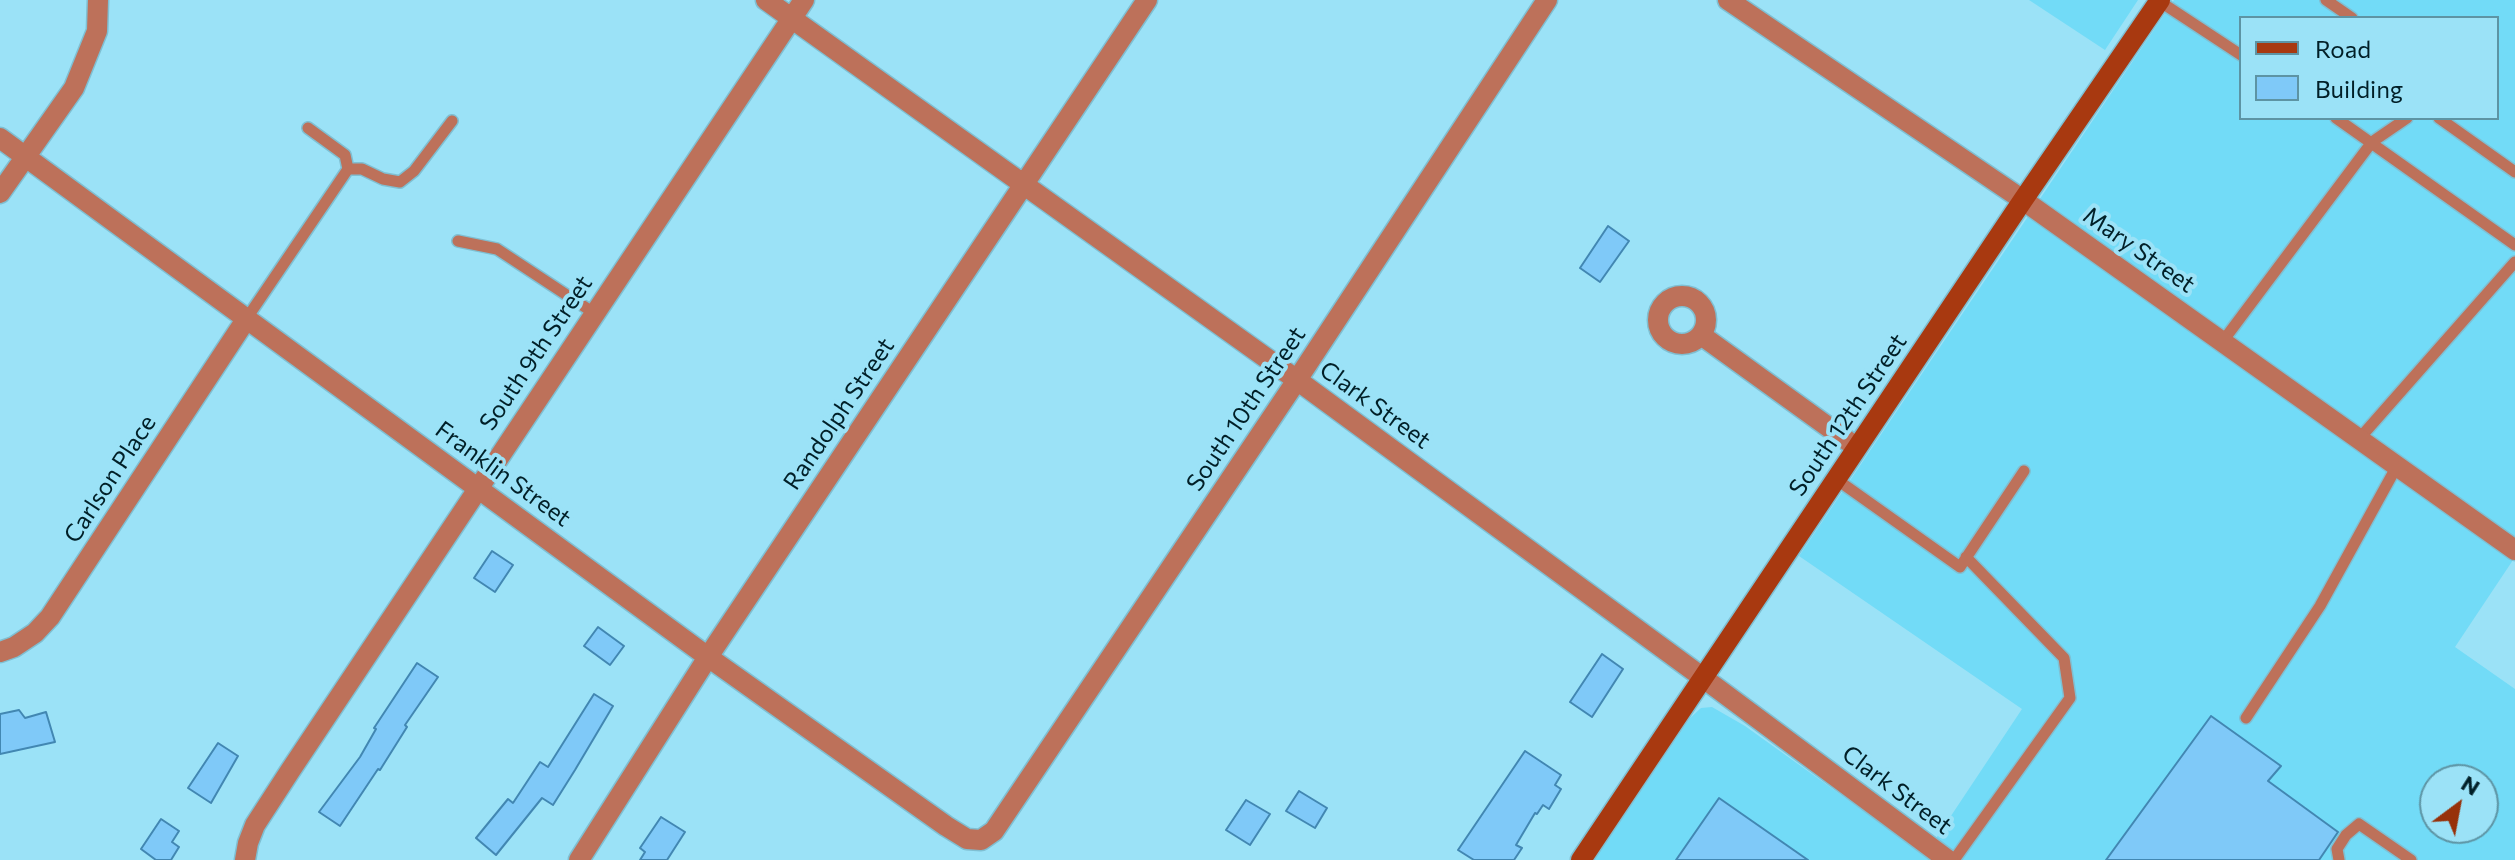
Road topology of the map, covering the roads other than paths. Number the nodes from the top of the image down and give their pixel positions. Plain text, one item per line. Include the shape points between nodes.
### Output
1 (98, 0) edge
2 (766, 0) edge
3 (804, 0) edge
4 (1147, 0) edge
5 (1547, 0) edge
6 (1728, 0) edge
7 (2326, 0) edge
8 (2160, 1) edge
9 (2349, 16) edge
10 (792, 18) junction
11 (2239, 54) edge
12 (2339, 120) edge
13 (2404, 120) edge
14 (2442, 120) edge
15 (452, 121) dead end
16 (308, 128) dead end
17 (0, 138) edge
18 (2372, 142) junction
19 (24, 155) junction
20 (348, 169) junction
21 (2515, 172) edge
22 (1023, 184) junction
23 (0, 193) edge
24 (2023, 200) junction
25 (458, 241) dead end
26 (2515, 245) edge
27 (2515, 262) edge
28 (594, 313) junction
29 (247, 318) junction
30 (1701, 335) dead end
31 (2223, 341) junction
32 (1297, 380) junction
33 (2359, 439) junction
34 (1856, 447) junction
35 (2397, 466) junction
36 (2024, 471) dead end
37 (1836, 479) junction
38 (477, 488) junction
39 (2515, 550) edge
40 (1966, 557) junction
41 (0, 652) edge
42 (708, 657) junction
43 (1702, 677) junction
44 (2246, 718) dead end
45 (981, 840) joint
46 (245, 860) edge
47 (579, 860) edge
48 (1581, 860) edge
49 (1951, 860) edge
50 (2339, 860) edge
51 (2411, 860) edge

1 - 19 street via 97,31 74,88
2 - 10 street, Clark Street
3 - 10 street, South 9th Street
4 - 22 street, Randolph Street
5 - 32 street, South 10th Street
6 - 24 street, Mary Street
7 - 9 lane
8 - 11 lane
8 - 24 street, South 12th Street
10 - 22 street, Clark Street
10 - 28 street, South 9th Street
12 - 18 lane
13 - 18 lane
14 - 21 lane
15 - 20 lane via 400,182
16 - 20 lane via 345,155
17 - 19 street, Franklin Street
18 - 26 lane
18 - 31 lane
19 - 23 street
19 - 29 street, Franklin Street
20 - 29 lane
22 - 32 street, Clark Street
22 - 42 street, Randolph Street
24 - 31 street, Mary Street
24 - 34 street, South 12th Street
25 - 28 lane via 497,249
27 - 33 lane
28 - 38 street, South 9th Street
29 - 38 street, Franklin Street
29 - 41 street, Carlson Place via 50,617 35,633
30 - 34 street
31 - 33 street, Mary Street
32 - 43 street, Clark Street
32 - 45 street, South 10th Street via 994,831
33 - 35 street, Mary Street
34 - 37 street, South 12th Street
35 - 39 street, Mary Street
35 - 44 lane via 2320,606
36 - 40 lane
37 - 40 lane via 1960,567
37 - 43 street, South 12th Street
38 - 42 street, Franklin Street
38 - 46 street, South 9th Street via 255,825
40 - 49 lane via 2064,658 2070,698
42 - 45 street, Franklin Street via 946,826 967,839
42 - 47 street, Randolph Street
43 - 48 street, South 12th Street
43 - 49 street, Clark Street
50 - 51 lane via 2337,849 2359,824

